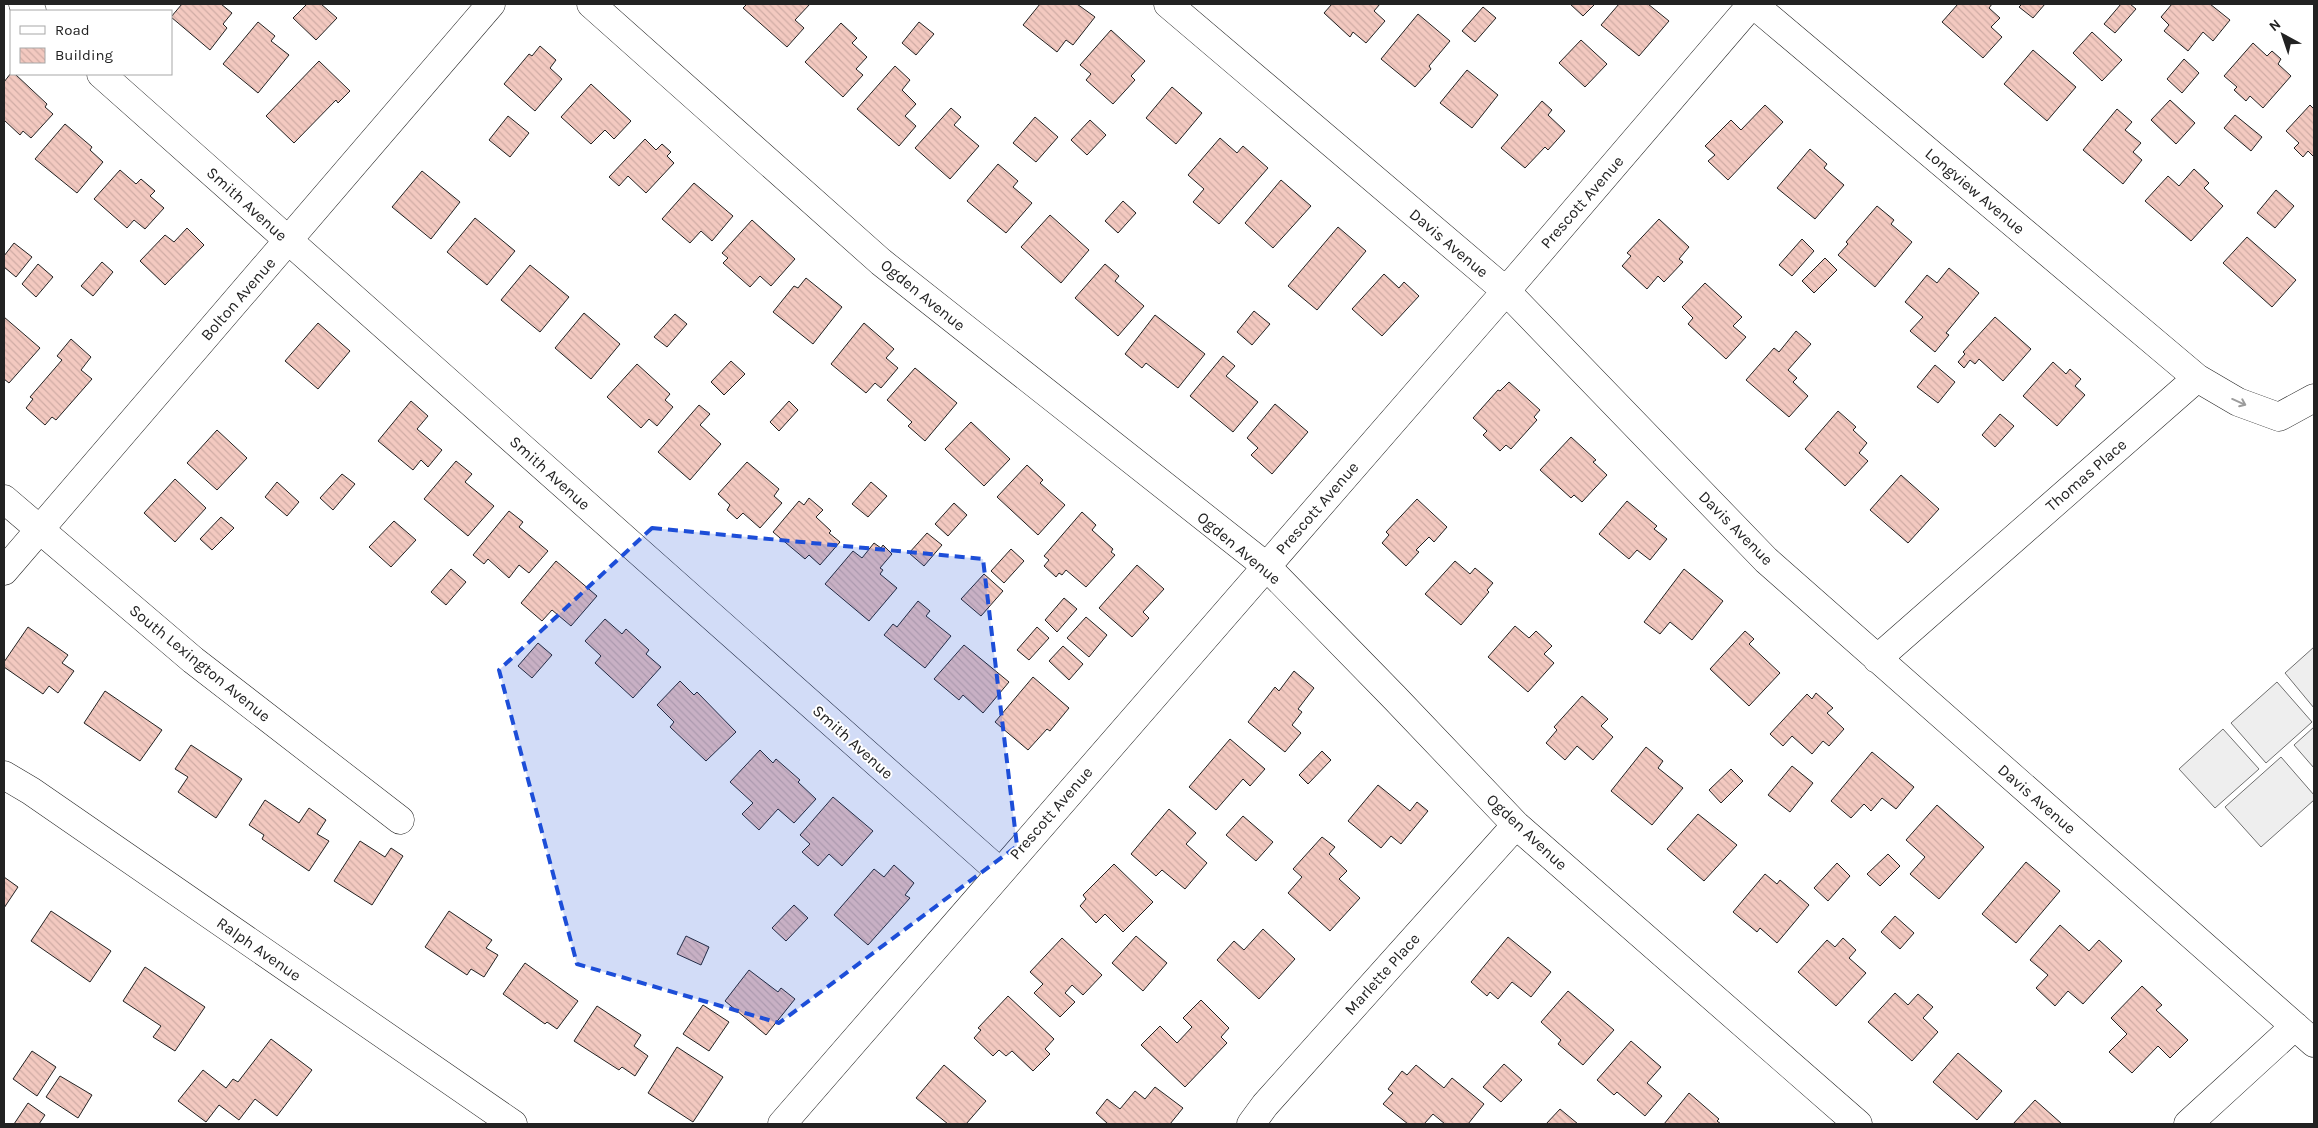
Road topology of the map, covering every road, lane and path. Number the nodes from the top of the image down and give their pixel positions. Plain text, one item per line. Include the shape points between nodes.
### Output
1 (491, 4) edge
2 (591, 4) edge
3 (1168, 4) edge
4 (1753, 4) edge
5 (102, 75) edge
6 (288, 240) junction
7 (1506, 291) junction
8 (2197, 378) junction
9 (2314, 398) edge
10 (4, 499) edge
11 (40, 529) junction
12 (1266, 566) junction
13 (4, 571) edge
14 (1877, 659) junction
15 (4, 775) edge
16 (400, 820) dead end
17 (1516, 826) junction
18 (1000, 872) junction
19 (2305, 1035) edge
20 (513, 1124) edge
21 (782, 1124) edge
22 (1251, 1124) edge
23 (1858, 1124) edge
24 (2188, 1124) edge

1 - 6 street, Bolton Avenue
2 - 12 street, Ogden Avenue via 881,262
3 - 7 street, Davis Avenue
4 - 7 street, Prescott Avenue
4 - 8 street, Longview Avenue
5 - 6 street, Smith Avenue
6 - 11 street, Bolton Avenue
6 - 18 street, Smith Avenue
7 - 12 street, Prescott Avenue
7 - 14 street, Davis Avenue via 1766,560
8 -> 9 street via 2238,402 2279,418
8 - 14 street, Thomas Place
10 - 11 street, South Lexington Avenue
11 - 13 street, Bolton Avenue
11 - 16 street, South Lexington Avenue via 193,660
12 - 17 street, Ogden Avenue
12 - 18 street, Prescott Avenue
14 - 19 street, Davis Avenue
15 - 20 street, Ralph Avenue
17 - 22 street, Marlette Place
17 - 23 street, Ogden Avenue
18 - 21 street, Prescott Avenue
19 - 24 street

